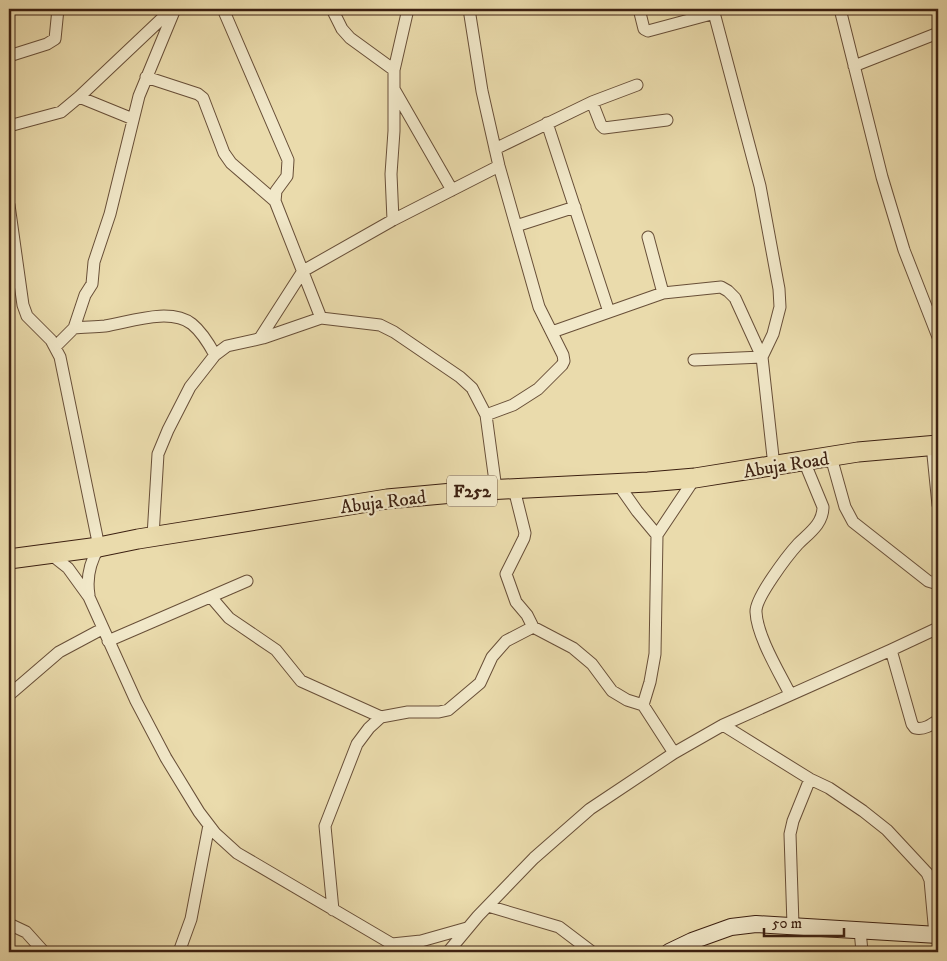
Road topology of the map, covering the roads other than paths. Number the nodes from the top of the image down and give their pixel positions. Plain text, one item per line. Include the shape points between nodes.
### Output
1 (58, 9) edge
2 (174, 9) edge
3 (223, 9) edge
4 (332, 9) edge
5 (408, 9) edge
6 (469, 9) edge
7 (639, 9) edge
8 (840, 9) edge
9 (714, 11) edge
10 (938, 33) edge
11 (9, 56) edge
12 (854, 66) junction
13 (394, 70) junction
14 (146, 77) junction
15 (637, 86) dead end
16 (394, 89) junction
17 (79, 98) junction
18 (592, 102) junction
19 (133, 118) junction
20 (666, 120) dead end
21 (547, 123) junction
22 (9, 126) edge
23 (495, 149) junction
24 (499, 166) junction
25 (452, 190) junction
26 (275, 201) junction
27 (9, 205) edge
28 (575, 207) junction
29 (393, 220) junction
30 (516, 226) junction
31 (648, 237) dead end
32 (302, 271) junction
33 (663, 293) junction
34 (609, 312) junction
35 (321, 318) junction
36 (74, 328) junction
37 (552, 332) junction
38 (938, 337) edge
39 (260, 338) junction
40 (55, 347) junction
41 (215, 355) junction
42 (762, 357) junction
43 (694, 360) dead end
44 (486, 415) junction
45 (935, 445) edge
46 (831, 457) junction
47 (804, 462) junction
48 (774, 466) junction
49 (695, 478) junction
50 (618, 484) junction
51 (505, 489) junction
52 (938, 505) edge
53 (153, 536) junction
54 (657, 536) junction
55 (99, 547) junction
56 (49, 553) junction
57 (9, 559) edge
58 (247, 581) dead end
59 (938, 584) edge
60 (89, 597) junction
61 (211, 597) junction
62 (533, 627) junction
63 (938, 628) edge
64 (102, 629) junction
65 (108, 641) junction
66 (891, 650) junction
67 (9, 694) edge
68 (790, 694) junction
69 (643, 705) junction
70 (381, 717) junction
71 (938, 720) edge
72 (723, 725) junction
73 (674, 753) junction
74 (810, 779) junction
75 (209, 825) junction
76 (488, 906) junction
77 (333, 910) junction
78 (9, 924) edge
79 (793, 925) junction
80 (467, 928) junction
81 (860, 930) junction
82 (937, 935) edge
83 (395, 948) edge
84 (44, 952) edge
85 (179, 952) edge
86 (448, 952) edge
87 (592, 952) edge
88 (669, 952) edge
89 (862, 952) edge

1 - 11 street via 55,39
2 - 14 street
2 - 17 street
3 - 26 street via 288,160 287,176 276,191
4 - 13 street via 350,38
5 - 13 street
6 - 23 street
7 - 9 street via 644,29 648,31
8 - 12 street
9 - 42 street via 760,186 779,289 780,307
10 - 12 street
12 - 38 street via 904,250
13 - 16 street
14 - 19 street
14 - 26 street via 203,98 224,153
15 - 18 street
16 - 25 street
16 - 29 street
17 - 19 street
17 - 22 street via 61,112
18 - 20 street via 604,128
18 - 21 street
19 - 36 street via 110,214 94,262 92,284
21 - 23 street
21 - 28 street
23 - 24 street
24 - 25 street
24 - 30 street
25 - 29 street
26 - 32 street
27 - 40 street via 22,306
28 - 30 street
28 - 34 street
29 - 32 street
30 - 37 street via 540,307
31 - 33 street
32 - 35 street
32 - 39 street
33 - 34 street
33 - 42 street via 721,287 728,291
34 - 37 street
35 - 39 street
35 - 44 street via 380,324 394,332 460,377 472,388
36 - 40 street
36 - 41 street via 105,326 148,317 176,317 191,323 205,337
37 - 44 street via 564,355 562,365 538,389 513,405
39 - 41 street via 228,346
40 - 55 street via 60,357
41 - 53 street via 190,387 158,454
42 - 43 street
42 - 48 street
44 - 51 street
45 - 46 main road, Abuja Road / F252
45 - 52 street
46 - 47 main road, Abuja Road / F252
46 - 59 street via 845,506 854,522 928,581
47 - 48 main road, Abuja Road / F252
47 - 68 street via 823,514 768,584 755,610 761,632
48 - 49 main road, Abuja Road / F252
49 - 50 main road, Abuja Road / F252
49 - 54 street
50 - 51 main road, Abuja Road / F252
50 - 54 street
51 - 53 main road, Abuja Road / F252 via 387,499
51 - 62 street via 525,533 506,574 516,602
53 - 55 main road, Abuja Road / F252
54 - 69 street via 655,654
55 - 56 main road, Abuja Road / F252
55 - 60 street via 89,571
56 - 57 main road, Abuja Road / F252
56 - 60 street via 68,568
58 - 61 street
60 - 64 street
61 - 65 street
61 - 70 street via 228,618 276,650 301,680
62 - 69 street via 573,648 592,664 612,691
62 - 70 street via 506,641 492,657 480,682 448,710
63 - 66 street
64 - 65 street
64 - 67 street via 59,652
65 - 75 street via 166,758
66 - 68 street
66 - 71 street via 912,724 920,729
68 - 72 street
69 - 73 street
70 - 77 street via 357,744 325,826
72 - 73 street
72 - 74 street
73 - 76 street via 590,809 534,858
74 - 79 street via 790,834
74 - 82 street via 829,788 887,830 927,873
75 - 77 street via 237,853
75 - 85 street via 191,919
76 - 80 street
76 - 87 street via 559,927
77 - 83 street
78 - 84 street via 26,932
79 - 81 main road
79 - 88 main road via 731,927
80 - 83 street
80 - 86 street
81 - 82 main road
81 - 89 street

